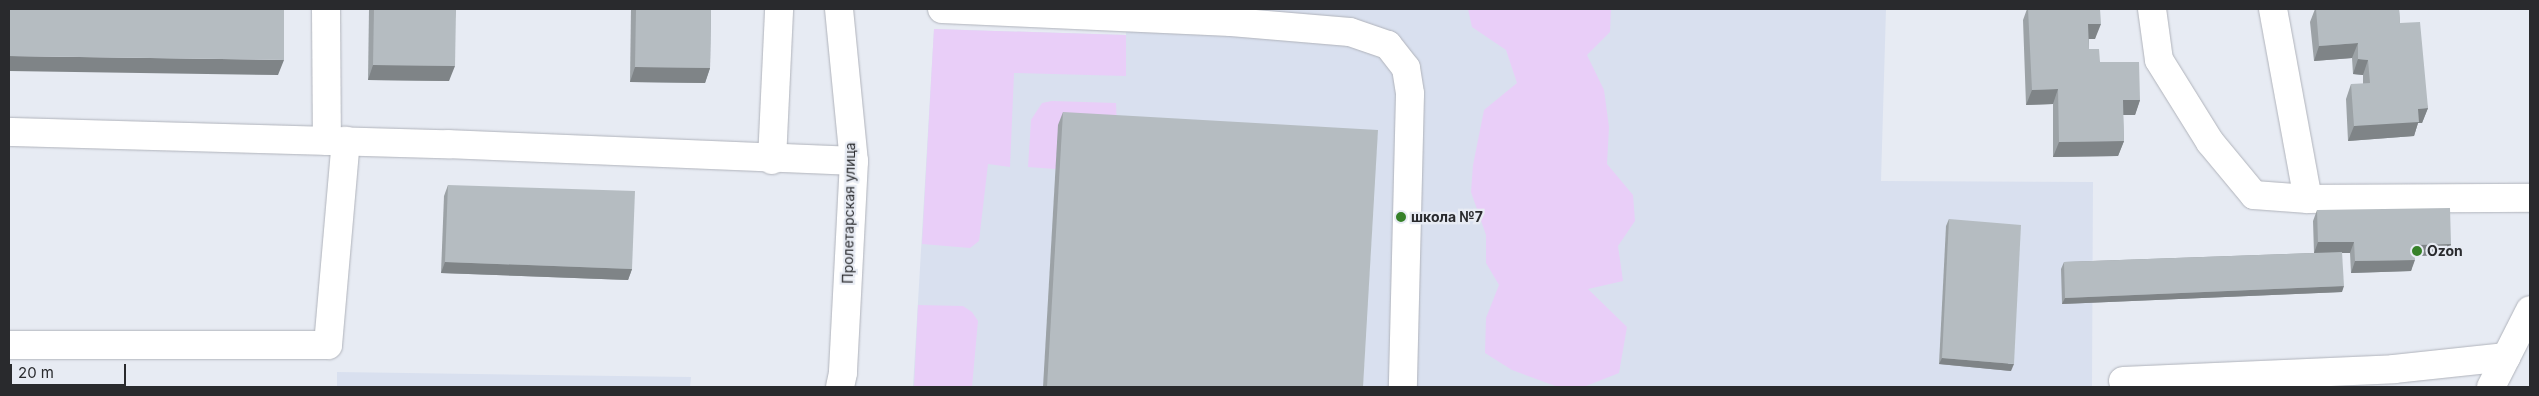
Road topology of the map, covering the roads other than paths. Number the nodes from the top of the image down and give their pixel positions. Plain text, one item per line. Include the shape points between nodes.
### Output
1 (326, 9) edge
2 (779, 9) edge
3 (839, 9) edge
4 (942, 9) edge
5 (2152, 9) edge
6 (2274, 9) edge
7 (9, 132) edge
8 (336, 141) junction
9 (772, 160) junction
10 (854, 161) junction
11 (2530, 198) edge
12 (2308, 199) junction
13 (2530, 310) edge
14 (9, 345) edge
15 (2506, 356) junction
16 (2123, 380) dead end
17 (840, 387) edge
18 (1403, 387) edge
19 (2491, 387) edge

1 - 8 street
2 - 9 street
3 - 10 street, Пролетарская улица
4 - 18 street via 1231,22 1350,32 1388,45 1406,68 1410,94
5 - 12 street via 2159,60 2210,142 2254,195
6 - 12 street
7 - 8 street
8 - 9 street
8 - 14 street via 328,345
9 - 10 street
10 - 17 street, Пролетарская улица
11 - 12 street
13 - 15 street
15 - 16 street via 2394,369
15 - 19 street

